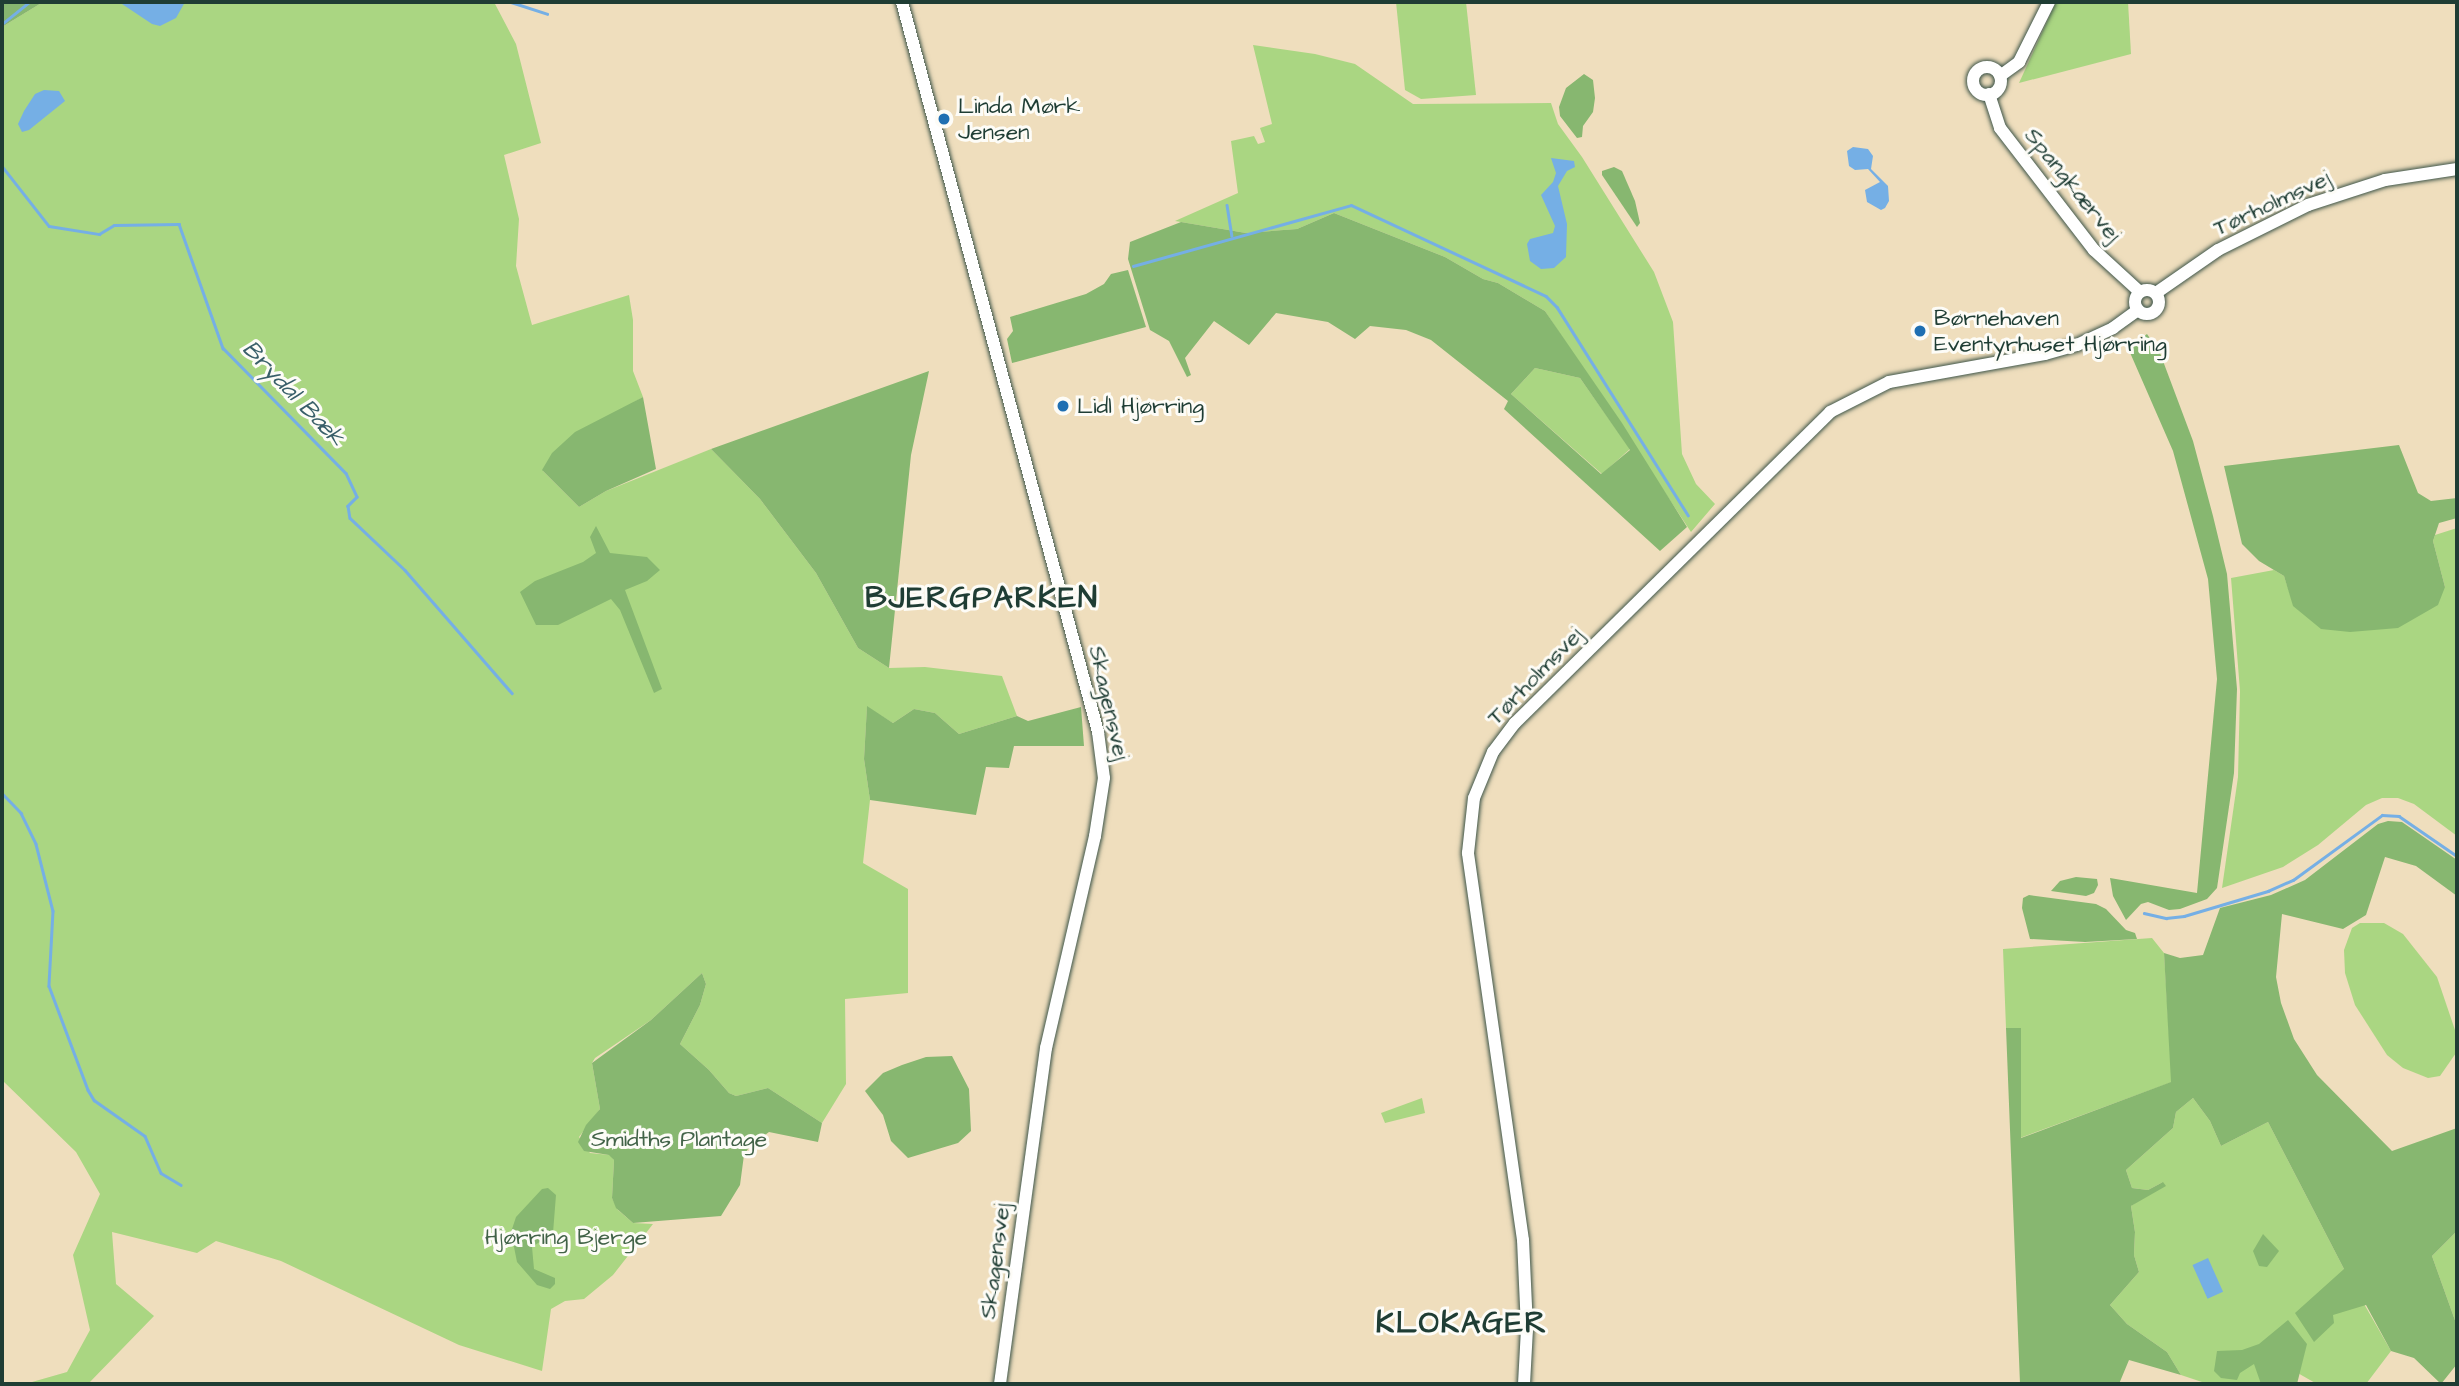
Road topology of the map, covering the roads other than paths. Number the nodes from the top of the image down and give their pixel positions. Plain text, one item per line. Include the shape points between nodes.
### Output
1 (902, 2) edge
2 (2049, 2) edge
3 (2000, 75) junction
4 (1989, 94) junction
5 (2457, 169) edge
6 (2140, 292) junction
7 (2156, 293) junction
8 (2138, 310) junction
9 (1000, 1384) edge
10 (1524, 1384) edge

1 - 9 street, Skagensvej via 1098,732 1104,778 1046,1048
2 - 3 street via 2020,62
3 - 4 street via 1999,87
3 - 4 street via 1987,67 1974,75 1974,87
4 - 6 street, Spangkærvej via 2000,128 2086,239
5 - 7 street, Tørholmsvej via 2385,180 2308,205 2218,250
6 - 7 street
6 - 8 street via 2135,301
7 - 8 street via 2159,305 2155,312
8 - 10 street, Tørholmsvej via 2077,345 1914,375 1869,390 1830,412 1515,723 1493,752 1475,798 1468,853 1523,1240

